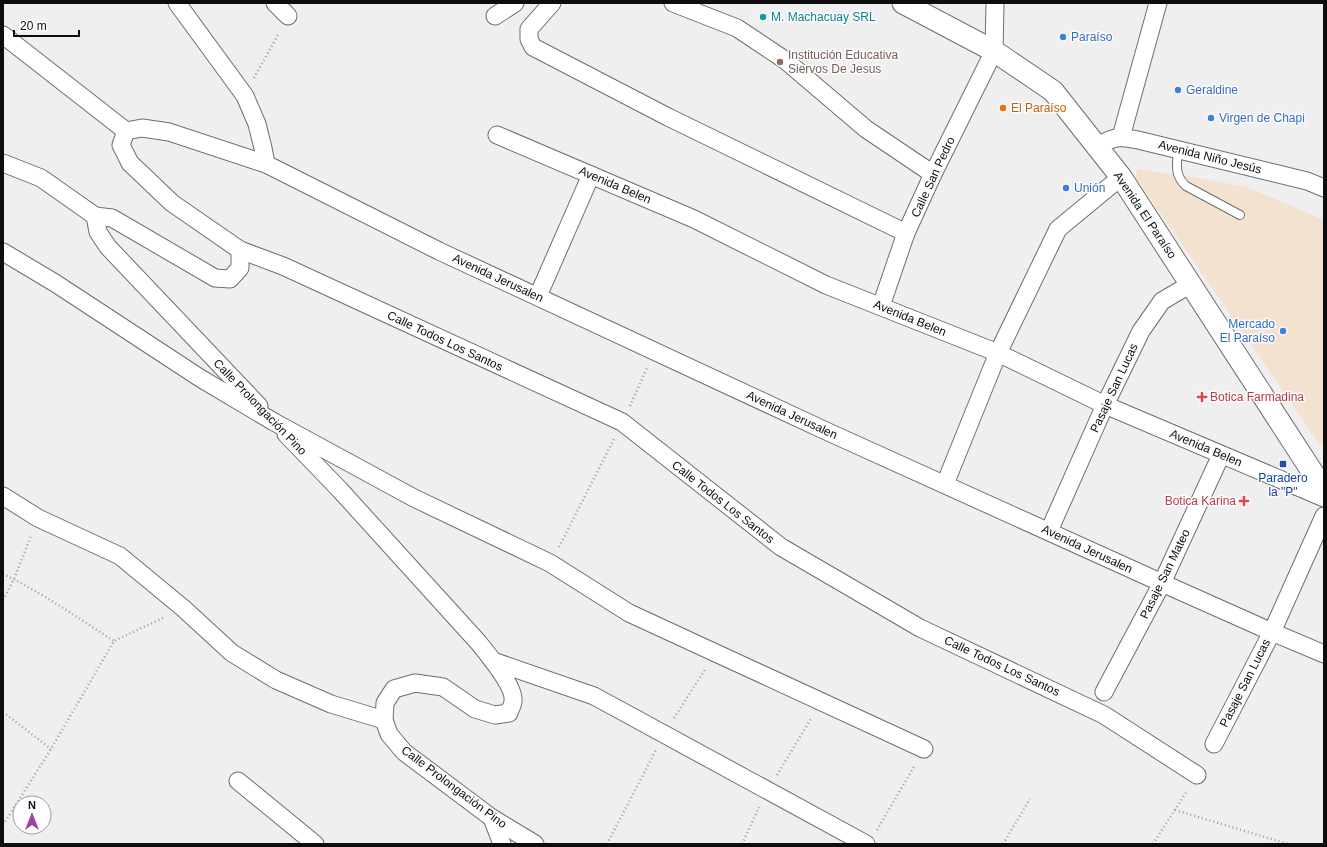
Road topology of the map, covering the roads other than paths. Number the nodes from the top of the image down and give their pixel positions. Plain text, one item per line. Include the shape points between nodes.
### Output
1 (176, 3) edge
2 (275, 3) edge
3 (515, 3) edge
4 (552, 3) edge
5 (673, 3) edge
6 (903, 3) edge
7 (996, 3) edge
8 (1158, 3) edge
9 (288, 16) road end
10 (495, 16) dead end
11 (3, 35) edge
12 (994, 51) junction
13 (126, 131) junction
14 (497, 135) dead end
15 (1121, 137) junction
16 (1096, 148) junction
17 (1178, 149) junction
18 (3, 163) edge
19 (266, 164) junction
20 (933, 174) junction
21 (591, 175) junction
22 (1121, 177) junction
23 (1324, 188) edge
24 (1240, 215) dead end
25 (95, 216) junction
26 (906, 233) junction
27 (240, 250) junction
28 (3, 252) edge
29 (1191, 284) junction
30 (538, 296) junction
31 (881, 306) junction
32 (998, 353) junction
33 (1105, 405) junction
34 (274, 422) junction
35 (1221, 455) junction
36 (945, 484) junction
37 (1324, 490) edge
38 (3, 496) edge
39 (1324, 498) edge
40 (1324, 516) edge
41 (1049, 531) junction
42 (1162, 583) junction
43 (1272, 632) junction
44 (1324, 654) edge
45 (493, 661) junction
46 (1104, 692) dead end
47 (384, 720) junction
48 (1214, 744) dead end
49 (924, 749) road end
50 (1197, 775) road end
51 (238, 781) dead end
52 (492, 818) junction
53 (315, 844) edge
54 (502, 844) edge
55 (535, 844) edge
56 (866, 844) edge

1 - 19 street via 245,96 258,124
2 - 9 street
3 - 10 street
4 - 26 street via 529,29 528,39 534,47 668,117
5 - 20 street via 737,28 785,60 866,129
6 - 12 street, Avenida El Paraíso
7 - 12 street
8 - 15 street
11 - 13 street
12 - 16 street, Avenida El Paraíso via 1053,91
12 - 20 street, Calle San Pedro
13 - 19 street via 142,128 169,132
13 - 27 street via 121,145 130,163 172,203
14 - 21 street, Avenida Belen
15 - 16 street via 1105,141
15 - 17 street, Avenida Niño Jesús
16 - 22 street, Avenida El Paraíso
17 - 23 street, Avenida Niño Jesús via 1307,181
17 - 24 lane via 1177,172 1181,182
18 - 25 street via 41,178
19 - 30 street, Avenida Jerusalen via 439,251
20 - 26 street, Calle San Pedro
21 - 30 street
21 - 31 street, Avenida Belen via 694,219 826,285
22 - 29 street, Avenida El Paraíso
22 - 32 street via 1058,229
25 - 27 street via 112,218 215,278 230,279 240,268
25 - 34 street, Calle Prolongación Pino via 98,232 108,247
26 - 31 street, Calle San Pedro
27 - 50 street, Calle Todos Los Santos via 283,266 622,422 781,547 920,628 1104,715
28 - 34 street via 200,378
29 - 33 street, Pasaje San Lucas via 1162,301 1141,331
29 - 37 street, Avenida El Paraíso
30 - 36 street, Avenida Jerusalen
31 - 32 street, Avenida Belen
32 - 33 street, Avenida Belen
32 - 36 street
33 - 35 street, Avenida Belen
33 - 41 street, Pasaje San Lucas
34 - 45 street, Calle Prolongación Pino via 340,490
34 - 49 street via 414,498 550,563 629,613
35 - 39 street, Avenida Belen
35 - 42 street, Pasaje San Mateo
36 - 41 street, Avenida Jerusalen
38 - 47 street via 38,518 120,556 232,653 276,680 331,704
40 - 43 street, Pasaje San Lucas
41 - 42 street, Avenida Jerusalen
42 - 43 street, Avenida Jerusalen
42 - 46 street, Pasaje San Mateo
43 - 44 street, Avenida Jerusalen
43 - 48 street, Pasaje San Lucas
45 - 47 street, Calle Prolongación Pino via 509,687 513,700 509,713 495,715 482,711 443,687 415,683 394,689 385,703
45 - 56 street via 594,696
47 - 52 street, Calle Prolongación Pino via 389,734 404,752
51 - 53 street
52 - 54 street
52 - 55 street, Calle Prolongación Pino

